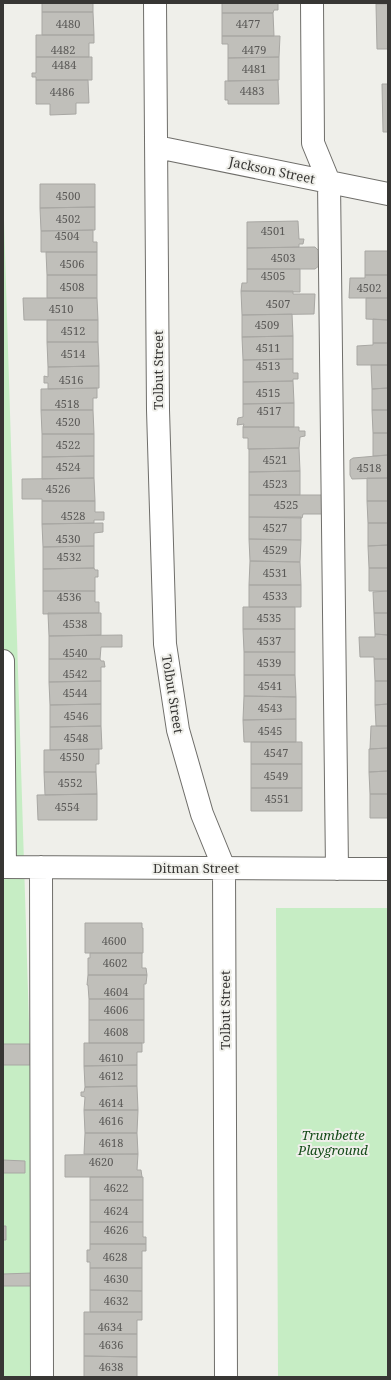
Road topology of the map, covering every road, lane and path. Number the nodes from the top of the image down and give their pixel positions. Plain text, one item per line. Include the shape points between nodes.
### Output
1 (155, 3) edge
2 (312, 3) edge
3 (157, 147) junction
4 (330, 182) junction
5 (388, 194) edge
6 (3, 661) edge
7 (4, 867) edge
8 (41, 867) junction
9 (224, 868) junction
10 (337, 869) junction
11 (388, 869) edge
12 (42, 1377) edge
13 (226, 1377) edge

1 - 3 street, Tolbut Street
2 - 4 street via 313,143
3 - 4 street, Jackson Street
3 - 9 street, Tolbut Street via 158,410 165,644 178,730 202,814
4 - 5 street, Jackson Street
4 - 10 street
6 - 7 street
7 - 8 street, Ditman Street
8 - 9 street, Ditman Street
8 - 12 street
9 - 10 street, Ditman Street
9 - 13 street, Tolbut Street
10 - 11 street, Ditman Street

